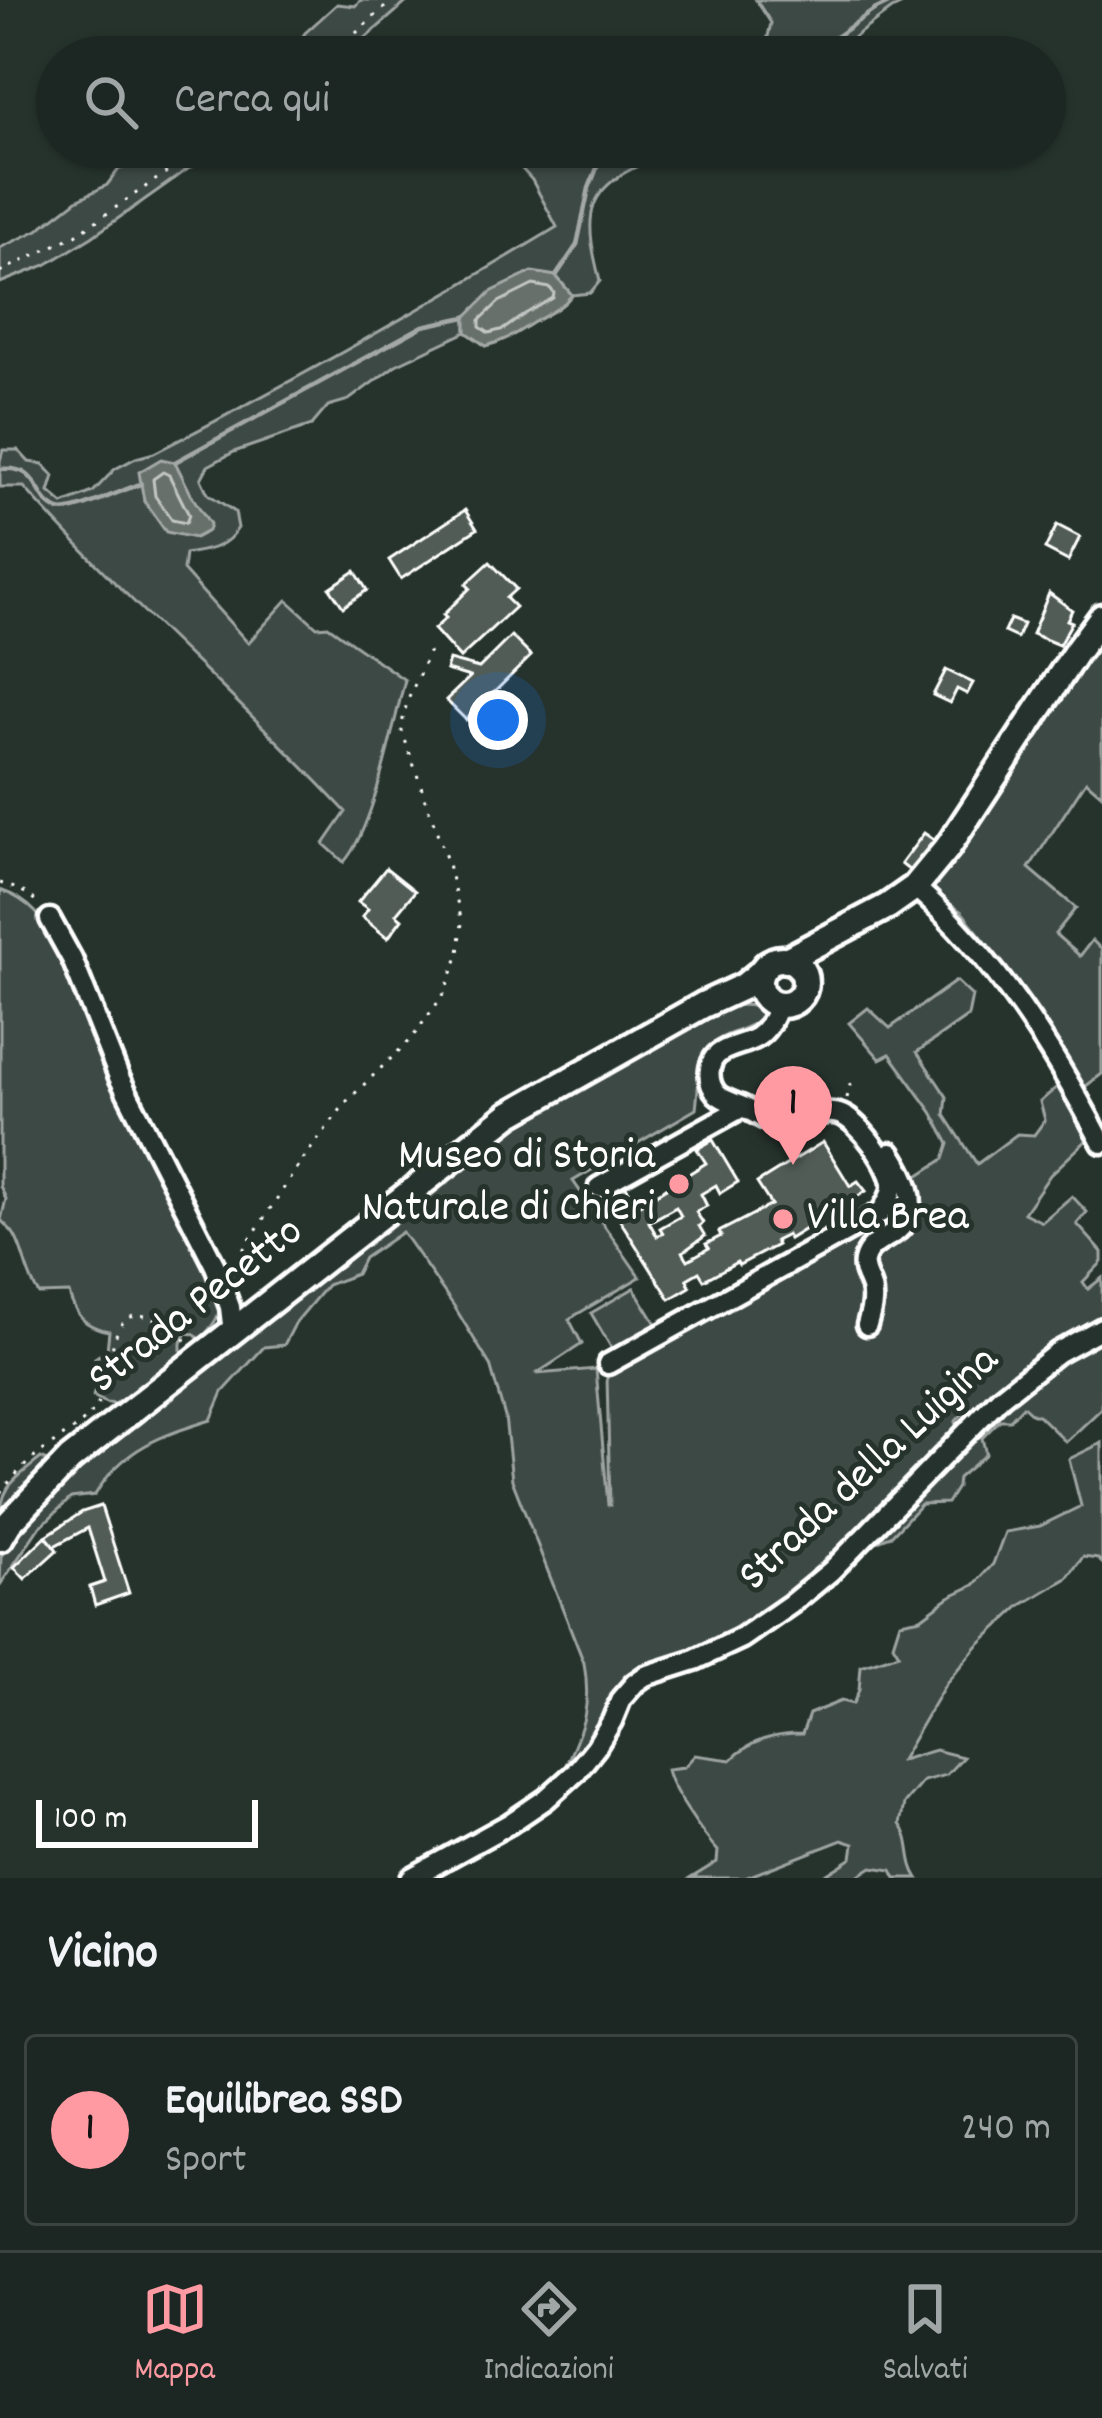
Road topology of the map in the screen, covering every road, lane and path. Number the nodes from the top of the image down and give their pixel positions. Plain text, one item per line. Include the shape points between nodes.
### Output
1 (394, 0) edge
2 (353, 36) edge
3 (173, 168) edge
4 (0, 272) edge
5 (1102, 616) edge
6 (433, 645) dead end
7 (0, 883) edge
8 (915, 887) junction
9 (50, 920) joint
10 (840, 931) junction
11 (786, 960) junction
12 (761, 972) junction
13 (805, 979) junction
14 (772, 1002) junction
15 (703, 1005) junction
16 (852, 1076) dead end
17 (743, 1107) junction
18 (844, 1115) junction
19 (867, 1138) junction
20 (1102, 1144) edge
21 (599, 1187) dead end
22 (238, 1285) dead end
23 (867, 1325) dead end
24 (1102, 1328) edge
25 (233, 1333) junction
26 (200, 1357) junction
27 (608, 1364) dead end
28 (0, 1493) edge
29 (0, 1538) edge
30 (411, 1878) edge

1 - 2 path
3 - 4 path via 76,235
5 - 8 main road, Strada Pecetto
6 - 22 path via 400,728 448,865 462,922 458,954 444,994 411,1039 346,1101 301,1162 241,1253
7 - 9 path via 33,898
8 - 10 main road, Strada Pecetto
8 - 20 street via 1001,976
9 - 25 street via 215,1266
10 - 11 main road, Strada Pecetto
10 - 13 main road, Strada Pecetto
11 - 12 main road, Strada Pecetto
11 - 13 main road
12 - 14 main road via 760,987
12 - 15 main road, Strada Pecetto
13 - 14 main road, Strada Pecetto via 798,998
14 - 15 main road, Strada Pecetto
14 - 17 street via 766,1029 712,1058 718,1095
15 - 25 main road, Strada Pecetto via 510,1114
16 - 18 path
17 - 18 street via 784,1127 820,1113
17 - 21 street
18 - 19 street
19 - 23 street via 889,1150 905,1174 911,1213 866,1254 873,1304
19 - 27 street via 891,1174 880,1213
24 - 30 street, Strada della Luigina via 1001,1397 791,1604 742,1637 635,1683 596,1747 546,1799
25 - 26 main road, Strada Pecetto
26 - 28 path via 159,1322 125,1319 89,1418
26 - 29 main road, Strada Pecetto via 70,1459

